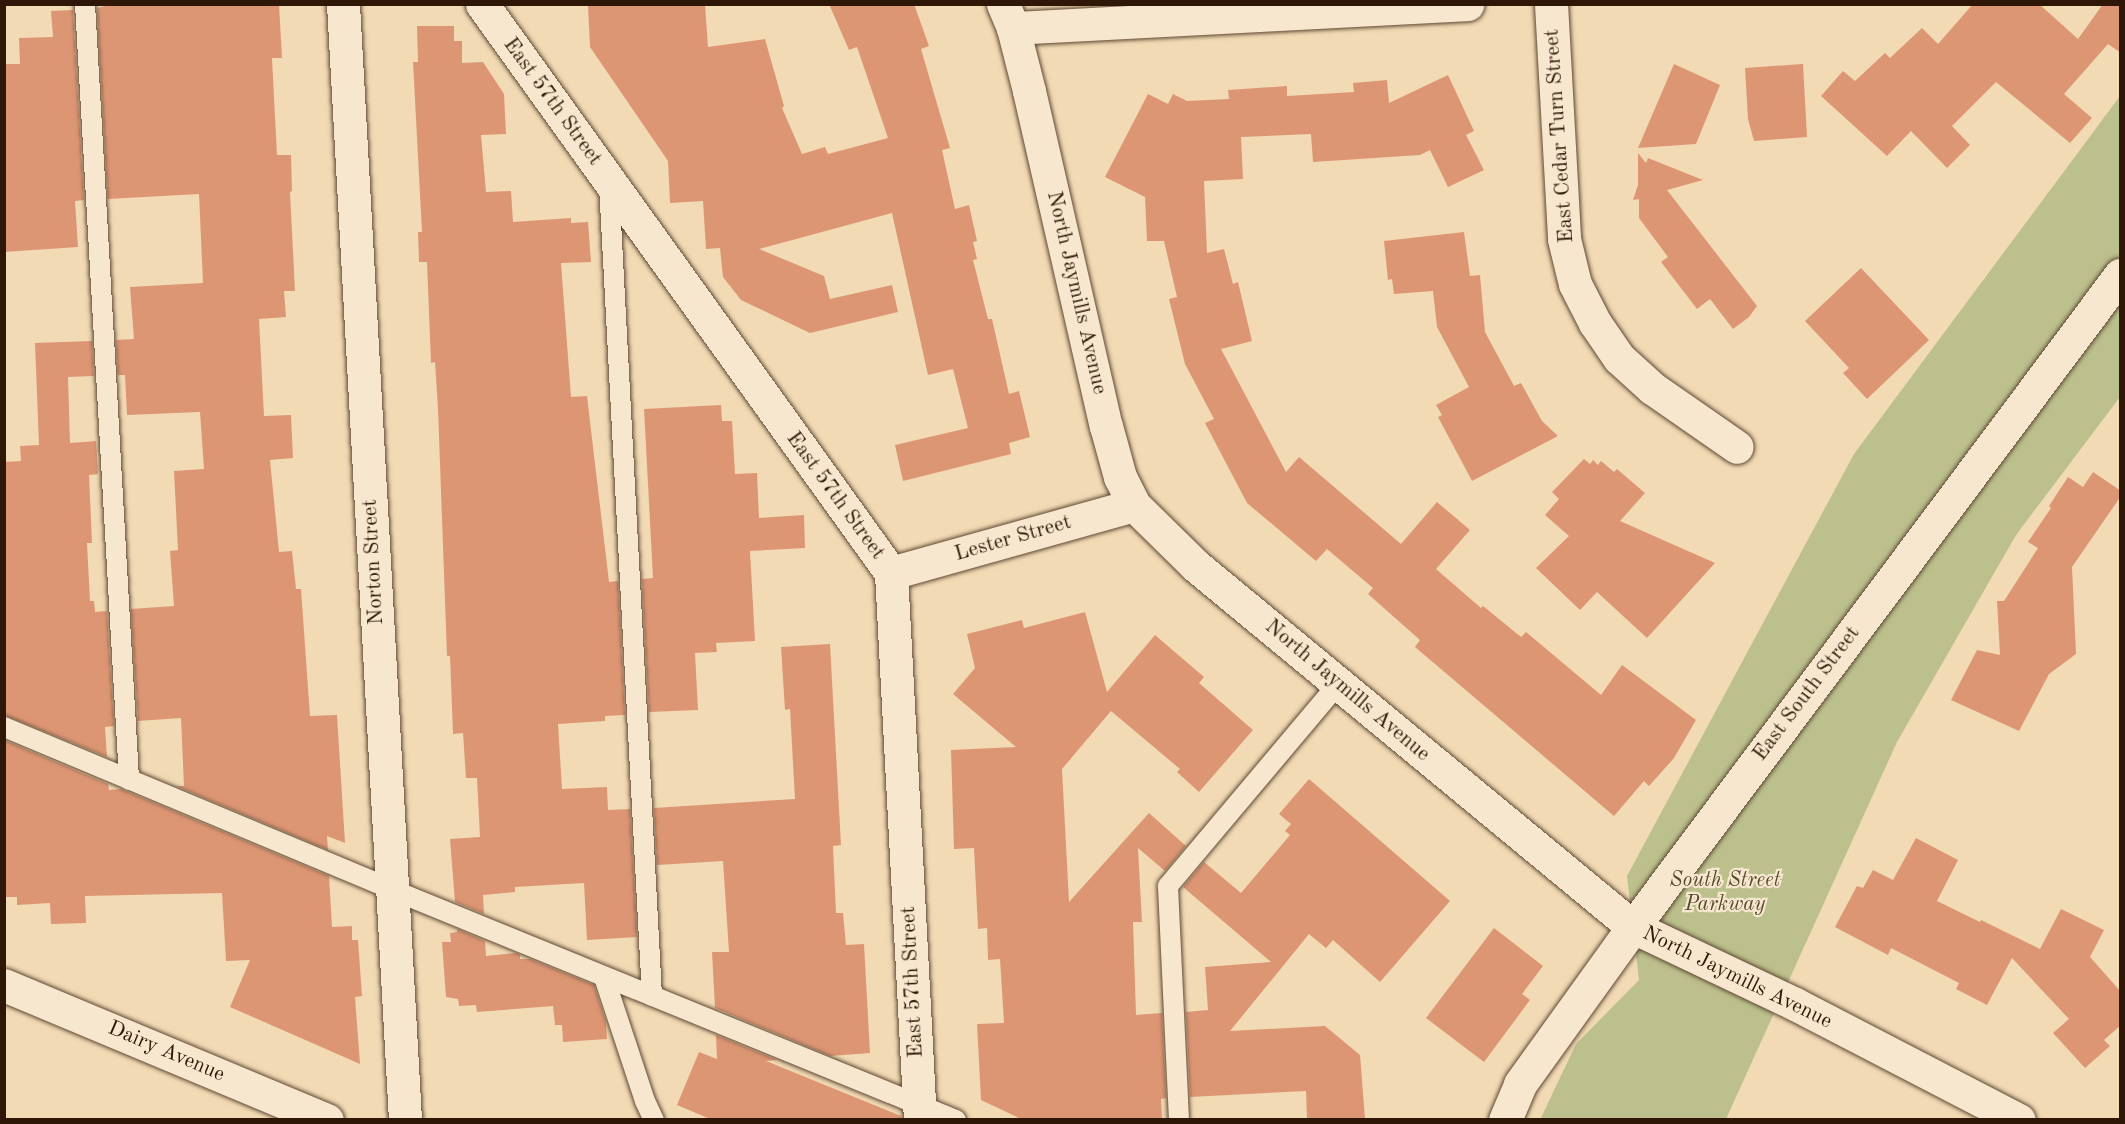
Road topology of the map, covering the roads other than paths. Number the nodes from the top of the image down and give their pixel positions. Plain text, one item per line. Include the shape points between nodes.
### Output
1 (85, 4) edge
2 (343, 4) edge
3 (482, 4) edge
4 (1467, 4) edge
5 (1551, 4) edge
6 (1008, 16) edge
7 (609, 181) junction
8 (2121, 275) edge
9 (1737, 447) dead end
10 (1134, 505) junction
11 (891, 573) junction
12 (1338, 684) junction
13 (4, 727) edge
14 (129, 780) junction
15 (393, 890) junction
16 (1633, 927) junction
17 (604, 976) junction
18 (4, 985) edge
19 (652, 996) junction
20 (919, 1112) edge
21 (327, 1119) edge
22 (405, 1119) edge
23 (654, 1119) edge
24 (956, 1119) edge
25 (1179, 1119) edge
26 (1505, 1119) edge
27 (2019, 1119) edge

1 - 14 lane
2 - 15 street, Norton Street
3 - 7 street, East 57th Street
4 - 6 street
5 - 9 street, East Cedar Turn Street via 1564,239 1575,284 1619,358 1652,388
6 - 10 street, North Jaymills Avenue via 1106,426 1120,477
7 - 11 street, East 57th Street
7 - 19 lane
8 - 16 street, East South Street
10 - 11 street, Lester Street
10 - 12 street, North Jaymills Avenue via 1196,566
11 - 20 street, East 57th Street
12 - 16 street, North Jaymills Avenue
12 - 25 lane via 1168,886
13 - 14 lane
14 - 15 lane
15 - 17 lane
15 - 22 street, Norton Street
16 - 26 street, East South Street via 1520,1084
16 - 27 street, North Jaymills Avenue via 1795,1004
17 - 19 lane
17 - 23 lane
18 - 21 street, Dairy Avenue
19 - 20 lane
20 - 24 lane

